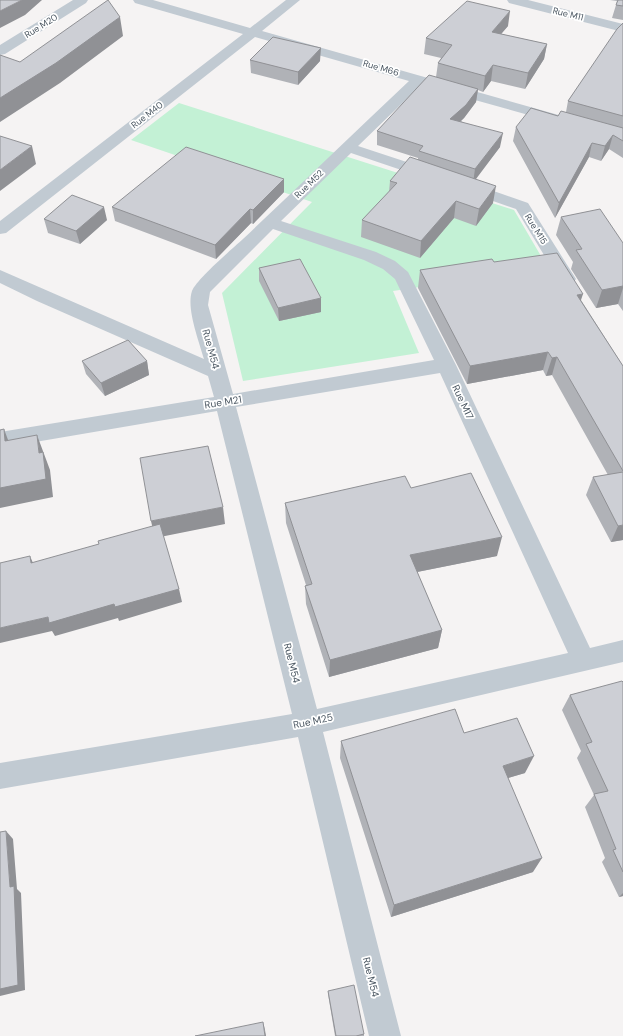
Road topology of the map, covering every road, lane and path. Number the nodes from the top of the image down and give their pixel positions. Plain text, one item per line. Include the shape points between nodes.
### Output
1 (82, 0) edge
2 (139, 0) edge
3 (294, 0) edge
4 (513, 0) edge
5 (623, 28) edge
6 (254, 32) junction
7 (0, 51) edge
8 (419, 80) junction
9 (570, 123) edge
10 (347, 147) junction
11 (269, 222) junction
12 (0, 229) edge
13 (0, 276) edge
14 (201, 291) joint
15 (577, 295) edge
16 (446, 365) junction
17 (217, 372) junction
18 (225, 402) junction
19 (0, 440) edge
20 (623, 651) edge
21 (584, 661) junction
22 (308, 723) junction
23 (0, 776) edge
24 (385, 1036) edge

1 - 7 street, Rue M20
2 - 6 street, Rue M66
3 - 6 street, Rue M40
4 - 5 street, Rue M11
6 - 8 street, Rue M66
6 - 12 street, Rue M40
8 - 9 street, Rue M66
8 - 10 street, Rue M52
10 - 11 street, Rue M52
10 - 15 street, Rue M15 via 522,206
11 - 14 street, Rue M52
11 - 16 street, Rue M17 via 389,264 402,276
13 - 17 street
14 - 17 street, Rue M54 via 199,305
16 - 18 street, Rue M21
16 - 21 street, Rue M17
17 - 18 street, Rue M54
18 - 19 street, Rue M21
18 - 22 street, Rue M54
20 - 21 street, Rue M25
21 - 22 street, Rue M25
22 - 23 street, Rue M25
22 - 24 street, Rue M54

